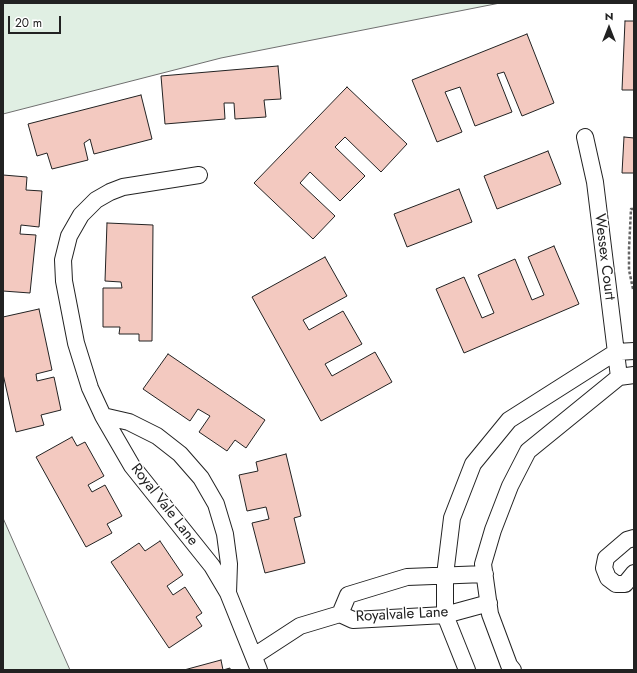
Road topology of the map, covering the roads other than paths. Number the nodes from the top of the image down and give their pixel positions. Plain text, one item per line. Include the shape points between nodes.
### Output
1 (586, 137) dead end
2 (199, 175) dead end
3 (634, 351) edge
4 (616, 352) junction
5 (627, 376) edge
6 (103, 416) junction
7 (634, 538) edge
8 (485, 574) junction
9 (634, 574) edge
10 (445, 575) junction
11 (228, 592) junction
12 (489, 603) junction
13 (340, 614) junction
14 (445, 615) junction
15 (257, 663) edge
16 (467, 670) edge
17 (513, 670) edge

1 - 4 street, Wessex Court via 595,182
2 - 6 street, Royal Vale Lane via 141,183 110,192 88,206 74,224 69,236 63,260 64,281 76,343 90,388
3 - 4 street
4 - 5 street, Wessex Court
4 - 10 street via 509,420 473,464 452,518
5 - 8 street via 528,451 510,486 493,530 484,564
6 - 11 street, Royal Vale Lane via 132,466 208,561
6 - 11 street, Royal Vale Lane via 129,422 157,436 180,454 201,478 216,504 224,534 229,564
7 - 9 street via 627,540 606,558 604,568 608,578 616,584 626,584
8 - 10 street, Royalvale Lane
8 - 12 street
10 - 13 street, Royalvale Lane via 407,577 348,595
10 - 14 street
11 - 15 street, Royal Vale Lane
12 - 14 street, Royalvale Lane
12 - 17 street via 490,614
13 - 14 street, Royalvale Lane via 353,620
13 - 15 street, Royalvale Lane via 300,626
14 - 16 street

